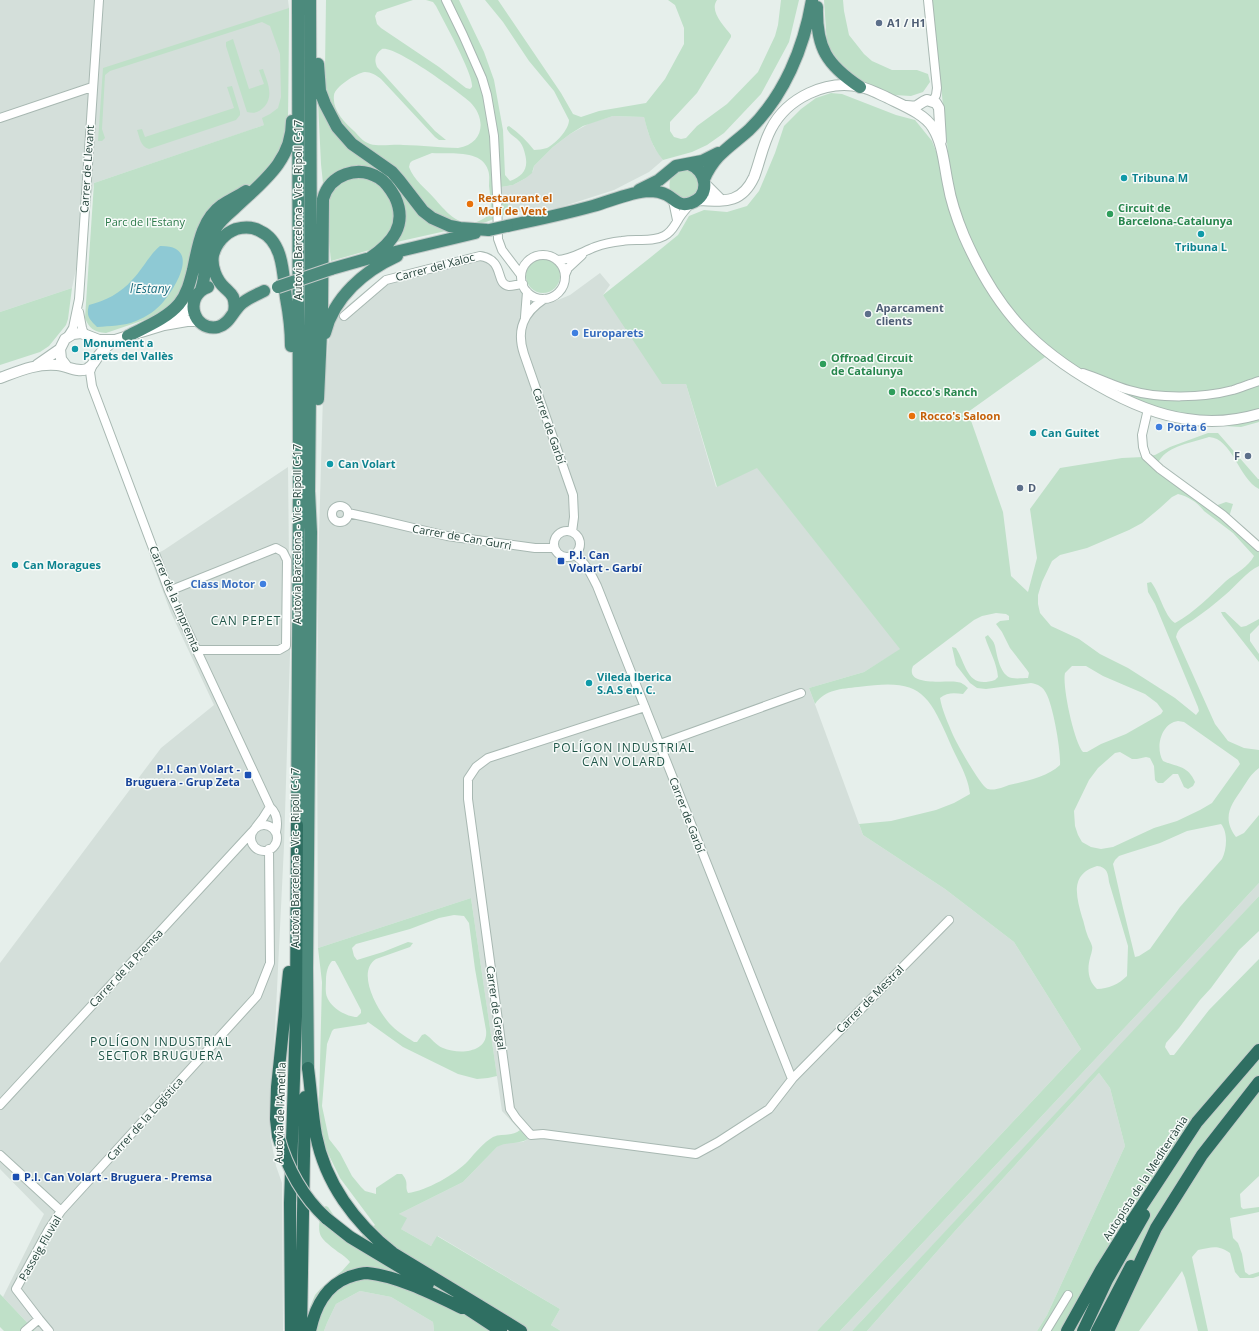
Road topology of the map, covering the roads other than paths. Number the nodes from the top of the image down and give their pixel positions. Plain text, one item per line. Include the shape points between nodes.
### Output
1 (99, 0) edge
2 (298, 0) edge
3 (310, 0) edge
4 (446, 0) edge
5 (812, 0) edge
6 (817, 0) edge
7 (928, 0) edge
8 (298, 16) junction
9 (311, 27) junction
10 (92, 87) junction
11 (860, 87) junction
12 (933, 101) junction
13 (922, 114) junction
14 (938, 114) junction
15 (0, 118) edge
16 (726, 148) junction
17 (942, 151) junction
18 (689, 164) junction
19 (668, 173) junction
20 (704, 181) junction
21 (259, 184) junction
22 (629, 195) junction
23 (671, 198) junction
24 (721, 200) junction
25 (694, 201) junction
26 (677, 220) junction
27 (489, 230) junction
28 (421, 245) junction
29 (585, 252) junction
30 (370, 258) junction
31 (509, 258) junction
32 (530, 260) junction
33 (557, 260) junction
34 (521, 275) junction
35 (565, 275) junction
36 (522, 284) junction
37 (201, 290) junction
38 (227, 290) junction
39 (264, 291) junction
40 (527, 292) junction
41 (544, 299) junction
42 (193, 305) junction
43 (78, 307) junction
44 (234, 312) junction
45 (344, 316) dead end
46 (524, 320) junction
47 (199, 321) junction
48 (164, 325) junction
49 (87, 335) junction
50 (68, 336) junction
51 (128, 336) junction
52 (115, 340) junction
53 (60, 349) junction
54 (320, 356) junction
55 (95, 360) junction
56 (36, 366) junction
57 (72, 369) junction
58 (1077, 373) junction
59 (0, 378) edge
60 (1259, 381) edge
61 (92, 386) junction
62 (1148, 409) junction
63 (1259, 414) edge
64 (304, 490) junction
65 (348, 514) dead end
66 (572, 532) junction
67 (1259, 547) edge
68 (554, 548) junction
69 (575, 555) junction
70 (169, 591) junction
71 (196, 650) junction
72 (801, 693) dead end
73 (645, 707) junction
74 (660, 744) junction
75 (270, 806) junction
76 (254, 830) junction
77 (276, 832) junction
78 (269, 849) junction
79 (297, 896) junction
80 (949, 920) dead end
81 (1256, 1053) edge
82 (308, 1068) junction
83 (792, 1080) junction
84 (1259, 1082) edge
85 (0, 1105) edge
86 (0, 1155) edge
87 (61, 1211) junction
88 (1156, 1228) junction
89 (1068, 1295) dead end
90 (478, 1316) junction
91 (39, 1319) junction
92 (27, 1329) edge
93 (49, 1331) edge
94 (291, 1331) edge
95 (301, 1331) edge
96 (310, 1331) edge
97 (501, 1331) edge
98 (521, 1331) edge
99 (1046, 1331) edge
100 (1067, 1331) edge
101 (1083, 1331) edge
102 (1097, 1331) edge
103 (1108, 1331) edge

1 - 10 street, Carrer de Llevant
2 - 8 highway, Autovia Barcelona - Vic - Ripoll C-17
3 - 9 highway, Autovia Barcelona - Vic - Ripoll C-17
4 - 31 street via 482,78 487,95 494,136 498,239 502,250
5 - 16 highway via 799,52 778,92 749,130
6 - 11 highway via 821,46 826,56 842,73
7 - 12 street via 937,88
8 - 21 highway via 292,56 292,129 289,143 281,161
8 - 64 highway, Autovia Barcelona - Vic - Ripoll C-17
9 - 27 highway via 318,47 320,91 328,112 341,133 352,144 392,172 423,211 432,218 450,226
9 - 64 highway, Autovia Barcelona - Vic - Ripoll C-17 via 311,293
10 - 15 street
10 - 43 street, Carrer de Llevant
11 - 13 street via 898,104 914,107
11 - 24 street via 822,88 789,106 771,129 751,184 736,199
12 - 13 street via 927,100
12 - 14 street via 939,108
13 - 14 street via 933,120
13 - 17 street via 935,132
14 - 17 street
16 - 18 highway via 709,158
16 - 20 highway via 711,164
17 - 58 street via 952,203 982,274 1023,329
18 - 19 highway via 676,166
18 - 20 highway via 700,171
19 - 22 highway
19 - 23 highway via 664,184
20 - 24 street
20 - 25 highway via 702,194
21 - 37 highway via 215,228 205,254 205,276
21 - 51 highway via 221,206 210,217 201,235 188,289 177,306 159,320
22 - 23 highway via 651,191 663,193
22 - 27 highway, bridge via 550,217
23 - 25 highway via 682,204
23 - 26 street
24 - 25 street
25 - 26 street
26 - 29 street via 672,231 660,238 624,240
27 - 28 highway
28 - 30 highway
28 - 54 highway via 380,264 353,286 329,320
29 - 33 street
29 - 35 street via 568,268
30 - 39 highway, bridge
30 - 54 highway via 386,246 395,234 399,218 398,205 391,190 380,178 364,172 345,174 329,185 323,199
31 - 32 street
31 - 34 street
32 - 33 street via 543,255
32 - 34 street via 524,266
33 - 35 street
34 - 36 street
35 - 41 street via 561,290
36 - 40 street
36 - 45 street, Carrer del Xaloc via 505,284 496,265 486,257 480,256 386,280
37 - 38 highway via 217,286
37 - 42 highway
38 - 39 highway via 244,294
38 - 44 highway via 234,301
38 - 64 highway via 217,278 213,265 218,243 226,234 242,228 254,228 265,234 274,244 280,257 291,339 294,435
39 - 44 highway via 240,305
40 - 41 street
40 - 46 street, Carrer de Garbí
41 - 46 street via 533,307
42 - 47 highway
42 - 48 street
43 - 49 street
43 - 50 street, Carrer de Llevant via 73,328
44 - 47 highway via 219,326 211,327
46 - 66 street, Carrer de Garbí via 521,346 573,495
47 - 48 street
48 - 51 street
49 - 50 street via 77,333
49 - 52 street via 99,340
49 - 55 street via 98,348
50 - 53 street
51 - 52 street
52 - 55 street
53 - 56 street
53 - 57 street via 61,359
54 - 64 highway via 316,465
55 - 57 street via 86,369
55 - 61 street via 90,372
56 - 57 street via 48,364
56 - 59 street
57 - 61 street via 86,378
58 - 60 street via 1084,373 1130,390 1165,395 1216,393
58 - 62 street
61 - 70 street, Carrer de la Impremta
62 - 63 street via 1171,417 1204,421 1223,421
62 - 67 street via 1142,435 1146,456 1223,515
64 - 79 highway, Autovia Barcelona - Vic - Ripoll C-17
64 - 82 highway, Autovia Barcelona - Vic - Ripoll C-17 via 311,540
65 - 68 street, Carrer de Can Gurri via 442,535 535,548
66 - 68 street via 558,534 554,540
66 - 69 street via 576,534 580,543 579,551
68 - 69 street via 562,556 568,558
69 - 73 street, Carrer de Garbí via 587,568 597,586
70 - 71 street, Carrer de la Impremta
70 - 71 street via 276,548 284,552 287,560 286,646 279,650
71 - 75 street, Carrer de la Impremta
72 - 74 street
73 - 74 street, Carrer de Garbí
73 - 83 street, Carrer de Gregal via 488,758 476,767 468,779 468,799 510,1108 531,1135 543,1134 696,1154 769,1109
74 - 83 street, Carrer de Garbí
75 - 76 street
75 - 77 street, Carrer de la Impremta via 277,816
76 - 77 street via 267,825
76 - 78 street via 251,840 255,846 262,850
76 - 85 street, Carrer de la Premsa
77 - 78 street via 275,844
78 - 87 street, Carrer de la Logística via 270,963 257,996
79 - 90 highway, bridge via 277,1087 276,1119 285,1160 308,1199 326,1218 350,1237
79 - 94 highway, Autovia de l'Ametlla via 290,1203
80 - 83 street, Carrer de Mestral
81 - 100 highway, Autopista de la Mediterrània via 1197,1122 1101,1270
81 - 101 highway via 1167,1178 1108,1280
82 - 95 highway via 305,1099
82 - 98 highway via 316,1135 333,1183 344,1204 392,1253
84 - 88 highway via 1202,1155
86 - 87 street, Passeig Fluvial
87 - 91 street, Passeig Fluvial via 16,1289
88 - 102 highway via 1136,1257
88 - 103 highway
89 - 99 street
90 - 96 highway via 406,1284 367,1273 343,1279 325,1293 316,1308
90 - 97 highway
91 - 92 street
91 - 93 street, Passeig Fluvial

